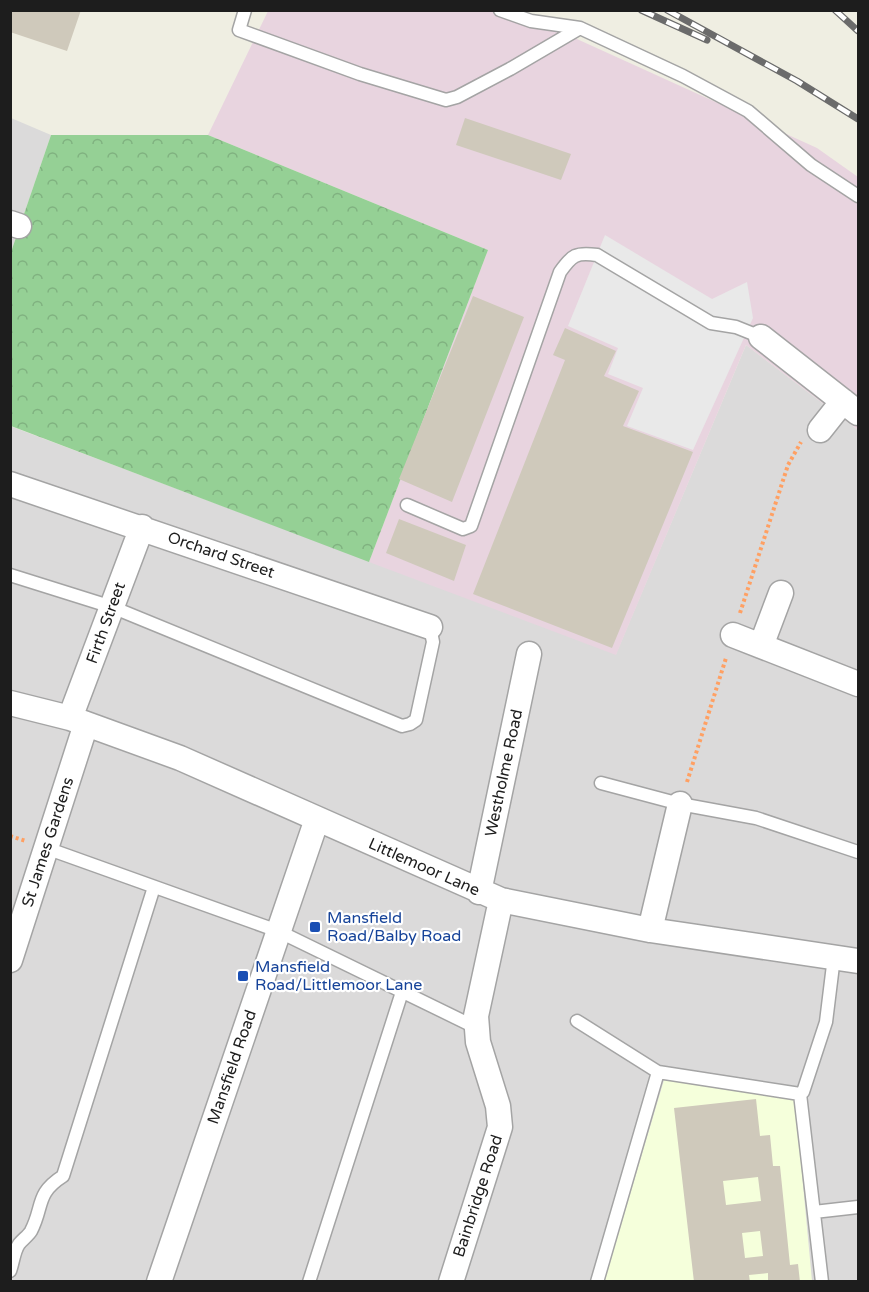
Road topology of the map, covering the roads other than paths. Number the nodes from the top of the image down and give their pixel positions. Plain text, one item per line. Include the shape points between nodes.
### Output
1 (245, 10) edge
2 (500, 10) edge
3 (580, 28) junction
4 (858, 196) edge
5 (761, 337) joint
6 (851, 407) edge
7 (820, 430) dead end
8 (10, 484) edge
9 (407, 505) dead end
10 (142, 527) junction
11 (10, 575) edge
12 (781, 593) dead end
13 (112, 607) junction
14 (430, 627) joint
15 (733, 635) dead end
16 (761, 646) junction
17 (529, 654) dead end
18 (858, 684) edge
19 (10, 703) edge
20 (78, 721) junction
21 (601, 783) dead end
22 (680, 804) junction
23 (317, 819) junction
24 (46, 848) junction
25 (858, 852) edge
26 (154, 887) junction
27 (490, 896) junction
28 (650, 930) junction
29 (278, 931) junction
30 (834, 957) junction
31 (10, 960) edge
32 (858, 961) edge
33 (402, 992) junction
34 (577, 1021) dead end
35 (477, 1028) junction
36 (658, 1072) junction
37 (800, 1094) junction
38 (858, 1207) edge
39 (814, 1212) junction
40 (10, 1271) edge
41 (159, 1281) edge
42 (309, 1281) edge
43 (451, 1281) edge
44 (597, 1281) edge
45 (822, 1281) edge

1 - 3 lane via 239,30 446,100
2 - 3 lane via 531,21
3 - 4 lane via 748,111 811,165
5 - 6 street
5 - 9 lane via 711,323 597,255 581,253 570,258 560,272 471,526 463,529
6 - 7 street
8 - 10 street, Orchard Street
10 - 13 street, Firth Street
10 - 14 street, Orchard Street
11 - 13 lane
12 - 16 street
13 - 14 lane via 402,726 416,720 433,642
13 - 20 street, Firth Street
15 - 16 street
16 - 18 street
17 - 27 street, Westholme Road
19 - 20 street, Littlemoor Lane
20 - 23 street, Littlemoor Lane via 180,758
20 - 24 street, St James Gardens
21 - 22 lane
22 - 25 lane via 756,818
22 - 28 street
23 - 27 street, Littlemoor Lane
23 - 29 street, Mansfield Road
24 - 26 lane
24 - 31 street, St James Gardens
26 - 29 lane
26 - 40 lane via 63,1176 42,1197 36,1221 30,1234 17,1246
27 - 28 street, Littlemoor Lane
27 - 35 street, Bainbridge Road
28 - 30 street, Littlemoor Lane
29 - 33 lane
29 - 41 street, Mansfield Road
30 - 32 street, Littlemoor Lane
30 - 37 lane via 826,1022
33 - 35 lane
33 - 42 lane
34 - 36 lane
35 - 43 street, Bainbridge Road via 500,1127
36 - 37 lane
36 - 44 lane
37 - 39 lane
38 - 39 lane
39 - 45 lane

